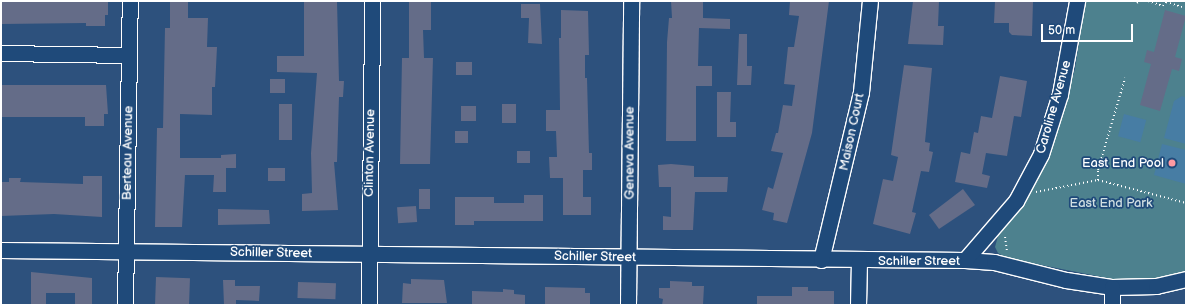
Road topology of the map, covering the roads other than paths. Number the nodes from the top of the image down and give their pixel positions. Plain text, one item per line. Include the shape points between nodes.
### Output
1 (130, 1) edge
2 (372, 1) edge
3 (631, 1) edge
4 (870, 1) edge
5 (1077, 1) edge
6 (1, 53) edge
7 (129, 55) junction
8 (1, 250) edge
9 (126, 251) junction
10 (369, 254) junction
11 (629, 258) junction
12 (821, 260) junction
13 (965, 260) junction
14 (858, 261) junction
15 (1186, 279) edge
16 (1112, 287) junction
17 (125, 305) edge
18 (368, 305) edge
19 (628, 305) edge
20 (858, 305) edge
21 (1112, 305) edge

1 - 7 street, Berteau Avenue
2 - 10 street, Clinton Avenue
3 - 11 street, Geneva Avenue
4 - 12 street, Maison Court via 860,92
5 - 13 street, Caroline Avenue via 1068,62 1047,136 1002,230
6 - 7 street
7 - 9 street, Berteau Avenue
8 - 9 street, Schiller Street
9 - 10 street, Schiller Street
9 - 17 street, Berteau Avenue
10 - 11 street, Schiller Street
10 - 18 street, Clinton Avenue
11 - 12 street, Schiller Street
11 - 19 street, Geneva Avenue
12 - 14 street, Schiller Street
13 - 14 street, Schiller Street
13 - 16 street, Schiller Street via 994,262 1066,280
14 - 20 street
15 - 16 street, Schiller Street via 1156,286
16 - 21 street

